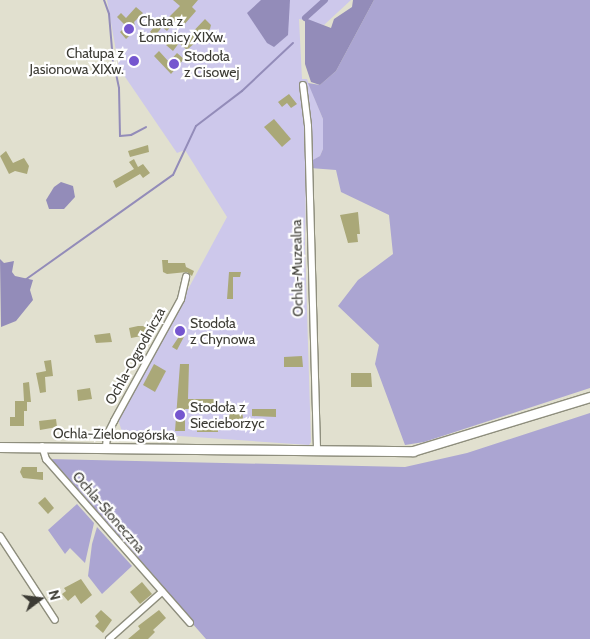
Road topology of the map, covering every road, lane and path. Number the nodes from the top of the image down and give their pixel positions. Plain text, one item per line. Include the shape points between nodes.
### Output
1 (303, 85) dead end
2 (186, 277) dead end
3 (590, 397) edge
4 (42, 446) junction
5 (0, 447) edge
6 (106, 447) junction
7 (317, 451) junction
8 (0, 536) edge
9 (162, 592) junction
10 (55, 620) dead end
11 (190, 623) dead end
12 (108, 639) edge

1 - 7 street, Ochla-Muzealna via 308,126
2 - 6 street, Ochla-Ogrodnicza via 181,300 114,421 107,435
3 - 7 street, Ochla-Zielonogórska via 422,450
4 - 5 street, Ochla-Zielonogórska
4 - 6 street, Ochla-Zielonogórska
4 - 9 street, Ochla-Słoneczna via 46,459
6 - 7 street, Ochla-Zielonogórska
8 - 10 street
9 - 11 street, Ochla-Słoneczna
9 - 12 street

